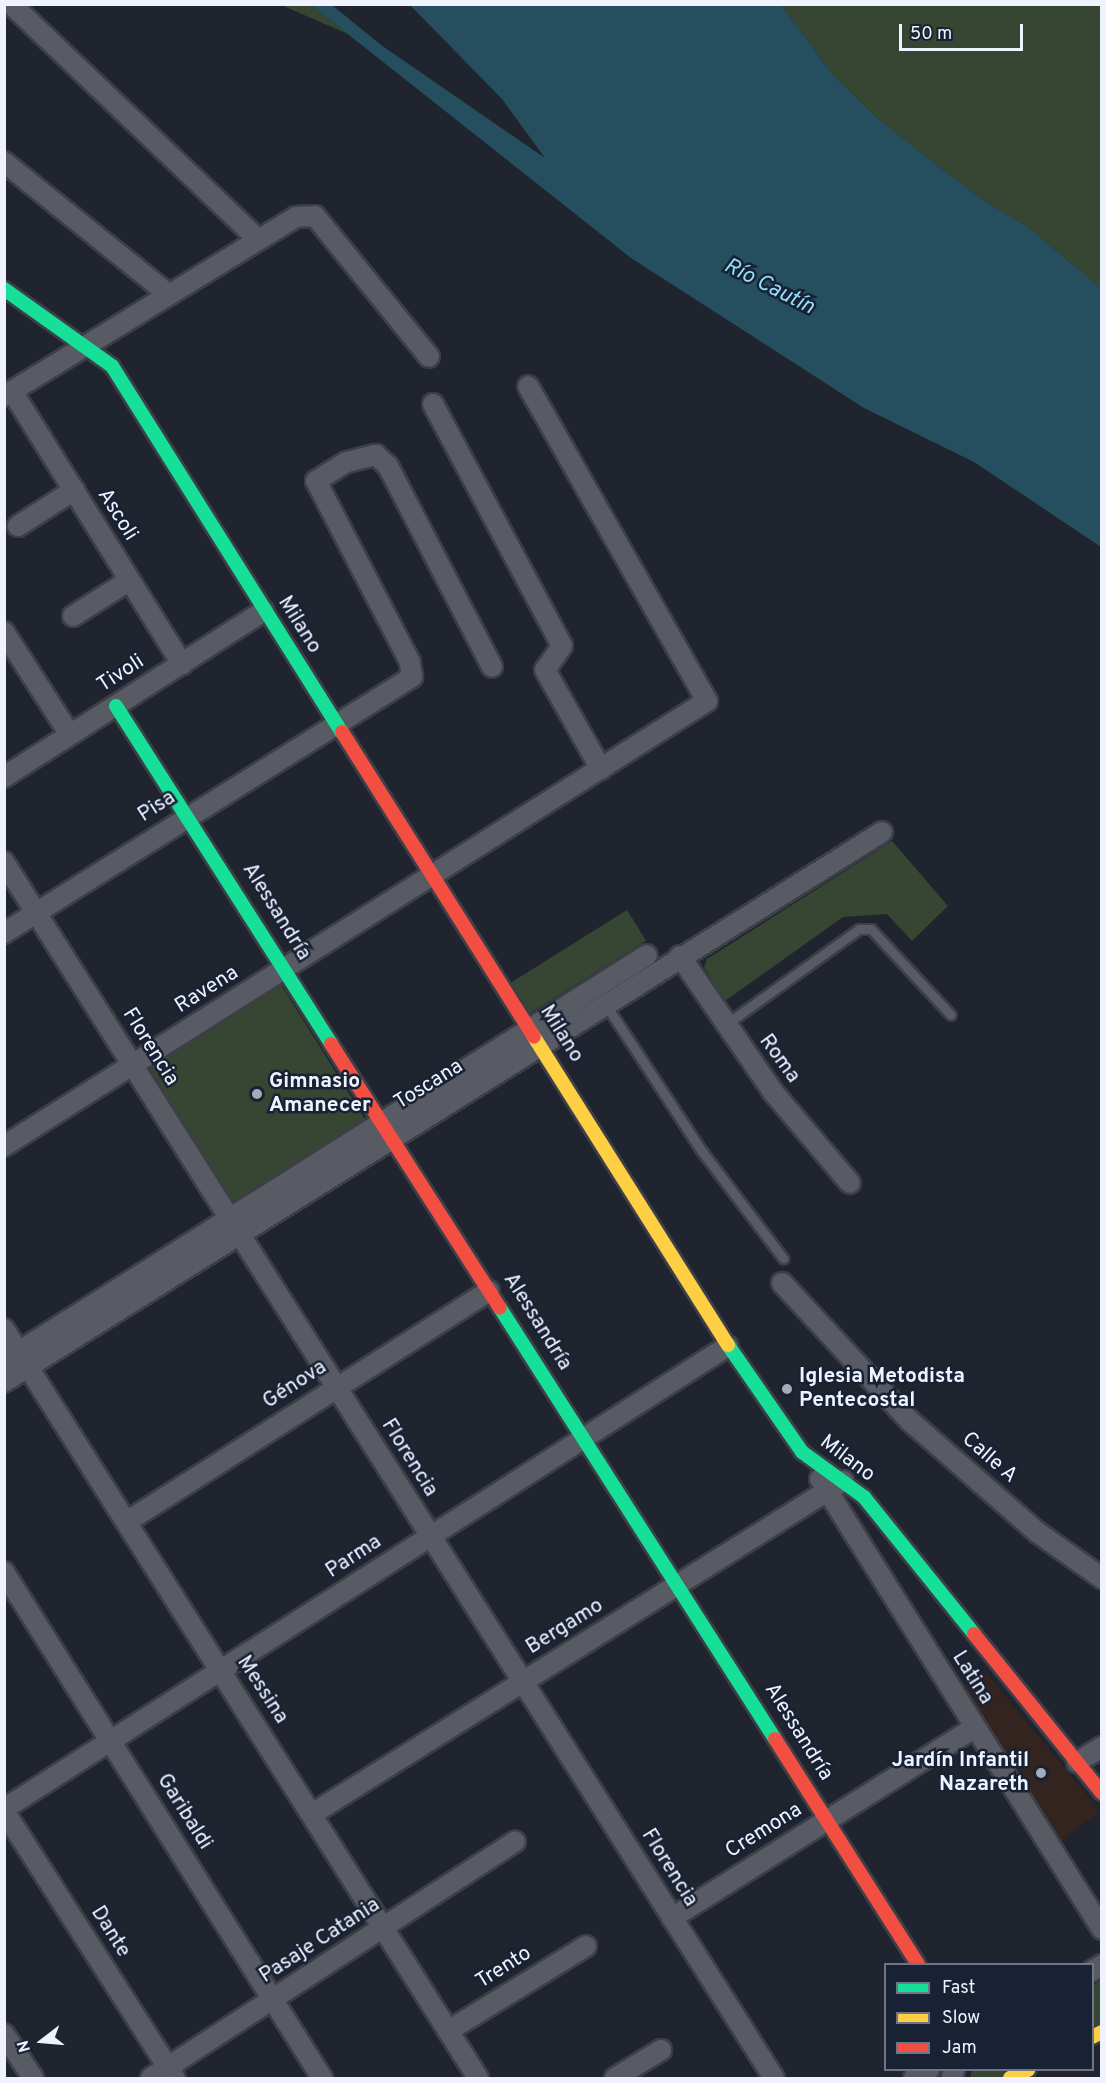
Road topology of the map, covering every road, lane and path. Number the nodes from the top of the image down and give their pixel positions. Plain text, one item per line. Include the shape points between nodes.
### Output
1 (11, 4) edge
2 (4, 162) edge
3 (258, 239) junction
4 (4, 289) edge
5 (168, 294) junction
6 (88, 344) junction
7 (429, 357) dead end
8 (528, 386) dead end
9 (8, 394) edge
10 (433, 404) dead end
11 (74, 490) junction
12 (18, 526) dead end
13 (130, 580) junction
14 (264, 611) junction
15 (73, 616) dead end
16 (5, 634) edge
17 (182, 663) junction
18 (492, 667) dead end
19 (116, 706) junction
20 (335, 721) junction
21 (70, 735) junction
22 (601, 769) junction
23 (4, 777) edge
24 (187, 816) junction
25 (882, 831) dead end
26 (4, 862) edge
27 (436, 875) junction
28 (36, 913) junction
29 (4, 933) edge
30 (647, 955) dead end
31 (680, 956) junction
32 (285, 970) junction
33 (604, 1002) junction
34 (951, 1015) dead end
35 (725, 1025) junction
36 (537, 1034) junction
37 (132, 1065) junction
38 (386, 1130) junction
39 (4, 1146) edge
40 (850, 1183) dead end
41 (234, 1226) junction
42 (783, 1258) dead end
43 (782, 1283) dead end
44 (489, 1291) junction
45 (4, 1329) edge
46 (728, 1346) junction
47 (17, 1360) edge
48 (4, 1382) edge
49 (336, 1387) junction
50 (583, 1439) junction
51 (802, 1452) joint
52 (835, 1486) junction
53 (128, 1521) junction
54 (431, 1536) junction
55 (4, 1572) edge
56 (1101, 1578) edge
57 (676, 1585) junction
58 (220, 1671) junction
59 (523, 1682) junction
60 (974, 1728) junction
61 (111, 1741) junction
62 (1101, 1747) edge
63 (1077, 1762) junction
64 (1101, 1792) edge
65 (4, 1810) edge
66 (312, 1814) junction
67 (826, 1820) junction
68 (515, 1842) dead end
69 (672, 1917) junction
70 (383, 1928) junction
71 (1101, 1929) edge
72 (585, 1946) dead end
73 (917, 1963) edge
74 (273, 2000) junction
75 (448, 2031) junction
76 (4, 2034) edge
77 (661, 2050) dead end
78 (927, 2071) edge
79 (1026, 2071) edge
80 (171, 2073) edge
81 (33, 2079) edge
82 (151, 2079) edge
83 (322, 2079) edge
84 (477, 2079) edge
85 (615, 2079) edge
86 (774, 2079) edge
87 (914, 2079) edge
88 (1010, 2079) edge

1 - 3 street
2 - 5 street
3 - 5 street
3 - 7 street via 296,217 315,216
4 - 6 street, Milano
5 - 6 street
6 - 9 street
6 - 14 street, Milano via 112,366
8 - 22 street, Ravena via 708,701
9 - 11 street, Ascoli
10 - 22 street via 562,646 545,670
11 - 12 street
11 - 13 street, Ascoli
13 - 15 street
13 - 17 street, Ascoli
14 - 17 street, Tivoli
14 - 20 street, Milano
16 - 21 street
17 - 19 street, Tivoli
18 - 20 street, Pisa via 388,466 376,455 347,462 316,481 410,662 412,678
19 - 21 street, Tivoli
19 - 24 street, Alessandría
20 - 24 street, Pisa
20 - 27 street, Milano
21 - 23 street, Tivoli
22 - 27 street, Ravena
24 - 28 street, Pisa
24 - 32 street, Alessandría
25 - 31 street, Toscana
26 - 28 street, Florencia
27 - 32 street, Ravena
27 - 36 street, Milano
28 - 29 street, Pisa
28 - 37 street, Florencia
30 - 36 street, Toscana
31 - 33 street, Toscana
31 - 35 street, Roma
32 - 37 street, Ravena
32 - 38 street, Alessandría
33 - 36 street, Toscana
33 - 42 lane via 701,1150
34 - 35 lane via 871,929 859,929
35 - 40 street, Roma via 787,1110
36 - 38 street, Toscana
36 - 46 street, Milano
37 - 39 street, Ravena
37 - 41 street, Florencia
38 - 41 street, Toscana
38 - 44 street, Alessandría
41 - 47 street, Toscana
41 - 49 street, Florencia
43 - 56 street, Calle A via 909,1420 1036,1532
44 - 49 street, Génova
44 - 50 street, Alessandría
45 - 47 street, Messina
46 - 50 street, Parma
46 - 51 street, Milano
47 - 48 street, Toscana
47 - 53 street, Messina
49 - 53 street, Génova
49 - 54 street, Florencia
50 - 54 street, Parma
50 - 57 street, Alessandría
51 - 52 street, Latina
52 - 57 street, Bergamo
52 - 60 street, Latina
52 - 63 street, Milano via 864,1497
53 - 58 street, Messina
54 - 58 street, Parma
54 - 59 street, Florencia
55 - 61 street, Garibaldi
57 - 59 street, Bergamo
57 - 67 street, Alessandría
58 - 61 street, Parma
58 - 66 street, Messina
59 - 66 street, Bergamo
59 - 69 street, Florencia
60 - 67 street, Cremona
60 - 71 street, Latina
61 - 65 street, Parma
61 - 74 street, Garibaldi
62 - 63 street
63 - 64 street, Milano
65 - 80 street, Dante
66 - 70 street, Messina
67 - 69 street, Cremona
67 - 73 street, Alessandría
68 - 70 street, Pasaje Catania
69 - 86 street, Florencia
70 - 74 street, Pasaje Catania
70 - 75 street, Messina
72 - 75 street, Trento
74 - 80 street, Pasaje Catania
74 - 83 street, Garibaldi
75 - 84 street, Messina
76 - 81 street
77 - 85 street
78 - 87 street
79 - 88 street
80 - 82 street, Pasaje Catania

